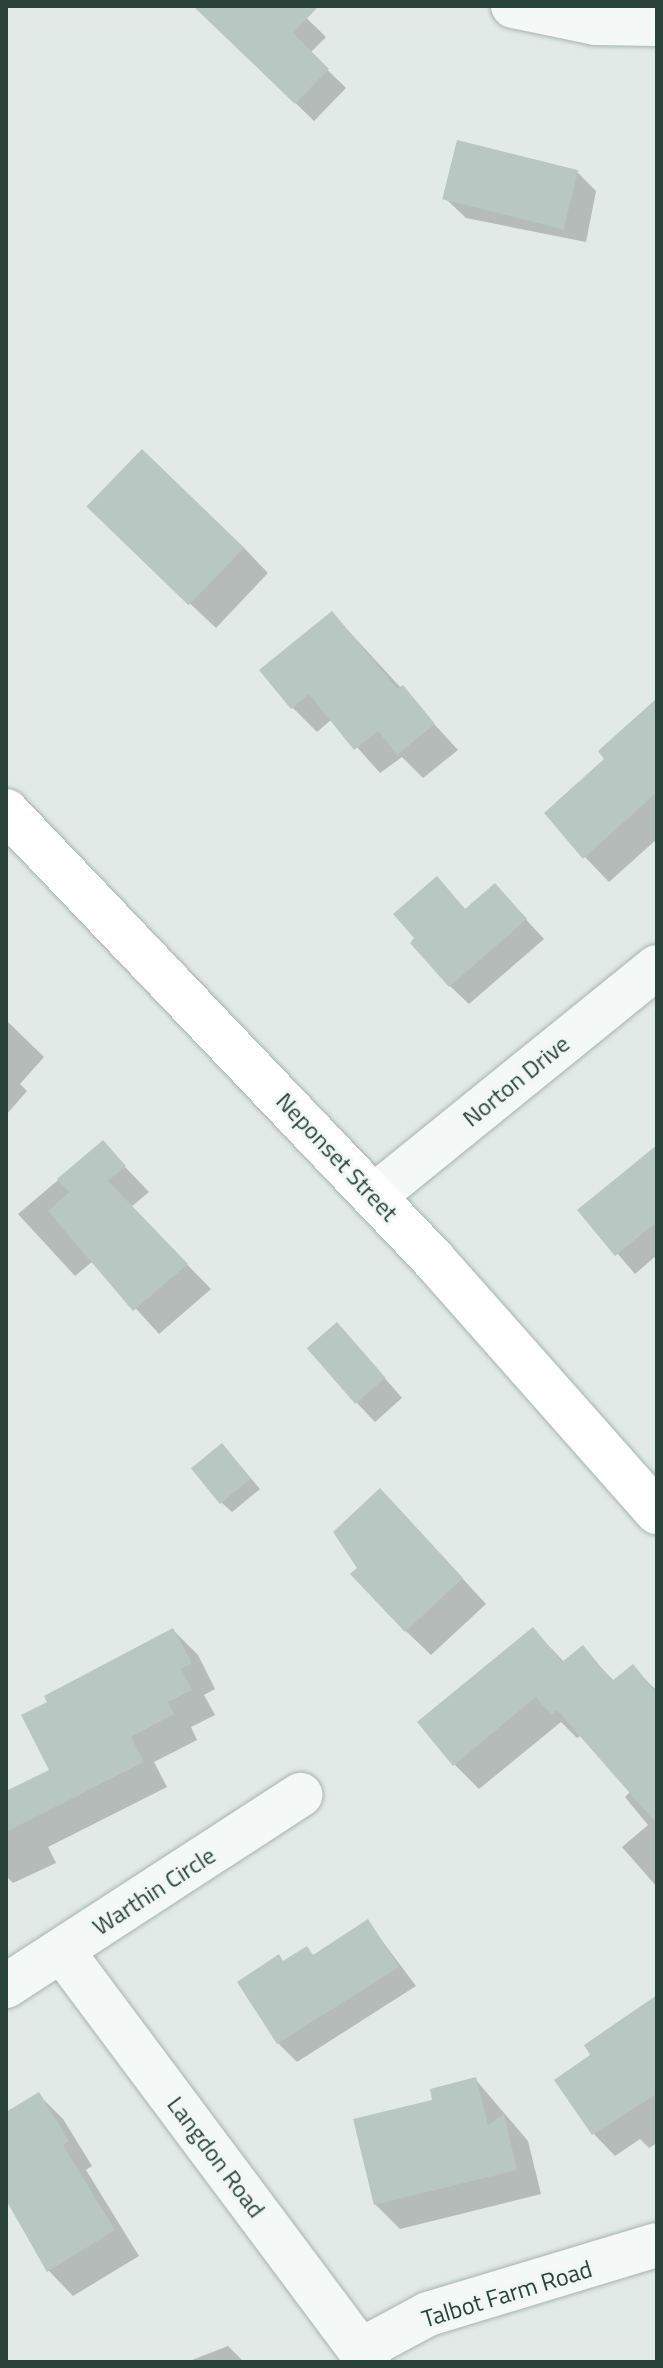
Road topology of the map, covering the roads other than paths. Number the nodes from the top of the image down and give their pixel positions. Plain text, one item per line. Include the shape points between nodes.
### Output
1 (513, 6) edge
2 (657, 24) edge
3 (6, 811) edge
4 (657, 967) edge
5 (374, 1196) junction
6 (657, 1512) edge
7 (300, 1795) dead end
8 (62, 1951) junction
9 (6, 1986) edge
10 (657, 2245) edge
11 (365, 2356) edge

1 - 2 street via 595,23
3 - 5 main road, Neponset Street
4 - 5 street, Norton Drive
5 - 6 main road, Neponset Street
7 - 8 street, Warthin Circle
8 - 9 street, Warthin Circle
8 - 11 street, Langdon Road
10 - 11 street, Talbot Farm Road via 428,2314

